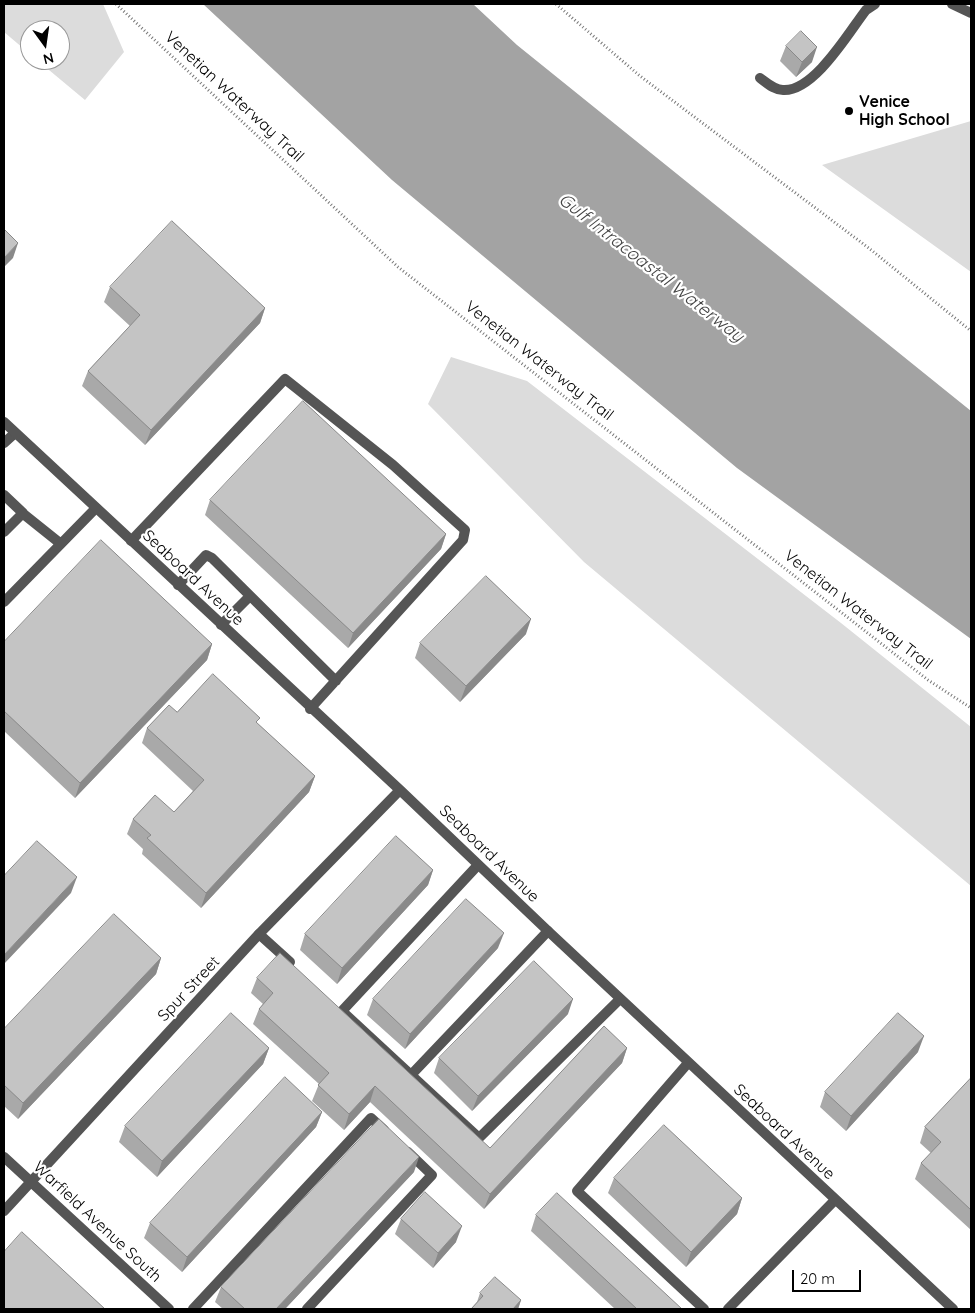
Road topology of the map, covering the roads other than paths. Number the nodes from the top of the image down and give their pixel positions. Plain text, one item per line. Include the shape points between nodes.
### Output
1 (875, 4) edge
2 (952, 4) edge
3 (971, 14) edge
4 (760, 78) dead end
5 (4, 422) edge
6 (15, 433) junction
7 (4, 443) edge
8 (4, 495) edge
9 (96, 508) junction
10 (21, 512) junction
11 (4, 532) edge
12 (131, 541) junction
13 (61, 544) junction
14 (178, 585) junction
15 (250, 596) junction
16 (4, 602) edge
17 (221, 625) junction
18 (336, 681) junction
19 (310, 709) junction
20 (400, 790) junction
21 (478, 865) junction
22 (548, 931) junction
23 (260, 934) junction
24 (301, 973) edge
25 (620, 999) junction
26 (688, 1063) junction
27 (411, 1075) junction
28 (4, 1156) edge
29 (32, 1182) junction
30 (835, 1200) junction
31 (4, 1211) edge
32 (169, 1309) edge
33 (193, 1309) edge
34 (307, 1309) edge
35 (704, 1309) edge
36 (728, 1309) edge
37 (953, 1309) edge

1 - 4 street via 866,10 816,75 803,85 783,90 773,88
2 - 3 street
5 - 6 street, Seaboard Avenue
6 - 7 street
6 - 9 street, Seaboard Avenue
8 - 10 street
9 - 12 street, Seaboard Avenue
9 - 13 street
10 - 11 street
10 - 13 street
12 - 14 street, Seaboard Avenue
12 - 18 street via 285,379 393,466 465,530 463,540
13 - 16 street
14 - 15 street via 206,555
14 - 17 street, Seaboard Avenue
15 - 17 street
15 - 18 street
17 - 19 street, Seaboard Avenue
18 - 19 street
19 - 20 street, Seaboard Avenue
20 - 21 street, Seaboard Avenue
20 - 23 street, Spur Street
21 - 22 street, Seaboard Avenue
21 - 27 street via 339,1008
22 - 25 street, Seaboard Avenue
22 - 27 street
23 - 24 street
23 - 29 street, Spur Street
25 - 26 street, Seaboard Avenue
25 - 27 street via 479,1138
26 - 30 street, Seaboard Avenue
26 - 35 street via 577,1191
28 - 29 street, Warfield Avenue South
29 - 31 street, Spur Street
29 - 32 street, Warfield Avenue South
30 - 36 street
30 - 37 street, Seaboard Avenue
33 - 34 street via 371,1118 432,1175

